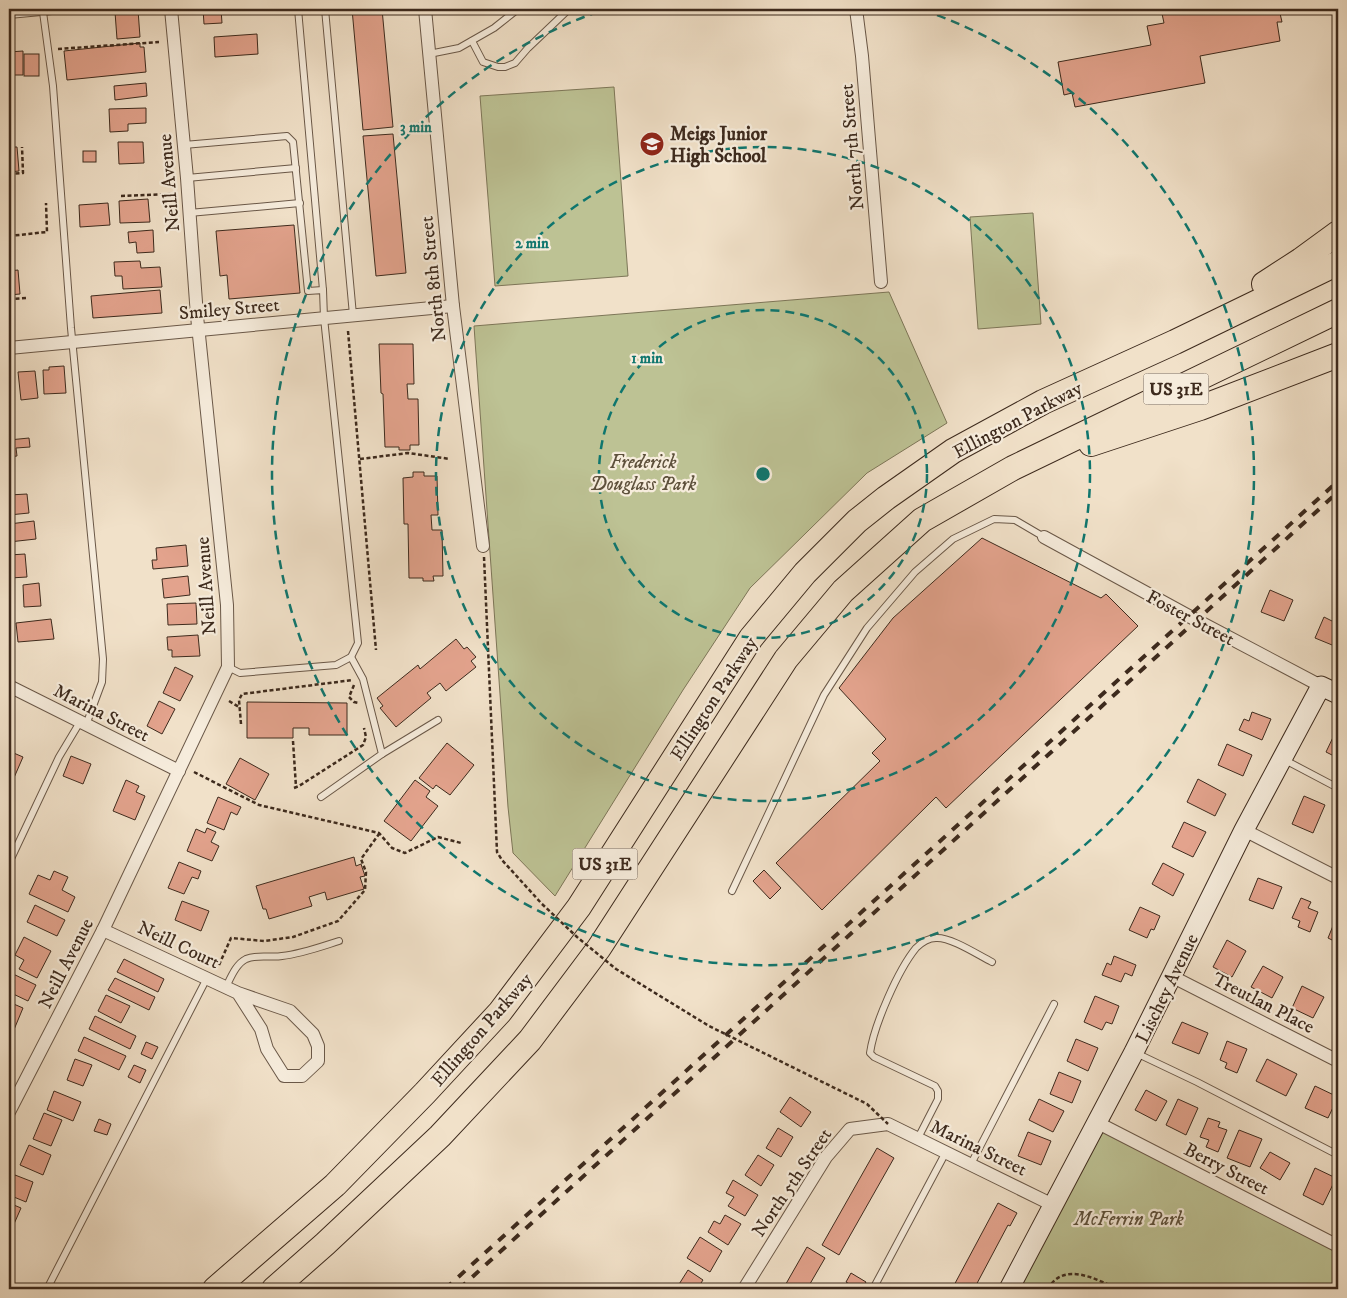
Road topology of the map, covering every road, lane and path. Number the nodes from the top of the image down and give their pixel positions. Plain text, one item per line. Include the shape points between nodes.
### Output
1 (73, 9) edge
2 (171, 9) edge
3 (298, 9) edge
4 (325, 9) edge
5 (425, 9) edge
6 (518, 9) edge
7 (569, 9) edge
8 (856, 9) edge
9 (42, 12) junction
10 (9, 15) edge
11 (472, 41) junction
12 (159, 42) dead end
13 (54, 50) dead end
14 (430, 54) junction
15 (184, 145) junction
16 (22, 146) dead end
17 (296, 168) junction
18 (9, 174) edge
19 (187, 178) junction
20 (172, 194) dead end
21 (121, 196) dead end
22 (46, 203) dead end
23 (300, 203) junction
24 (189, 213) junction
25 (1338, 232) edge
26 (9, 236) edge
27 (1338, 262) edge
28 (882, 282) dead end
29 (323, 290) junction
30 (27, 298) dead end
31 (9, 299) edge
32 (453, 306) junction
33 (1338, 311) edge
34 (353, 315) junction
35 (324, 318) junction
36 (199, 330) junction
37 (348, 331) dead end
38 (72, 341) junction
39 (1175, 342) junction
40 (9, 348) edge
41 (1338, 356) edge
42 (359, 459) junction
43 (450, 459) dead end
44 (1013, 468) junction
45 (1044, 537) joint
46 (483, 546) joint
47 (376, 650) dead end
48 (351, 657) junction
49 (228, 667) junction
50 (9, 686) edge
51 (1321, 686) junction
52 (1338, 694) edge
53 (228, 701) dead end
54 (239, 707) junction
55 (360, 712) dead end
56 (362, 720) dead end
57 (438, 720) dead end
58 (83, 724) junction
59 (241, 724) dead end
60 (293, 741) dead end
61 (382, 754) junction
62 (1282, 759) junction
63 (179, 771) junction
64 (194, 772) dead end
65 (1338, 788) edge
66 (321, 797) dead end
67 (1244, 830) junction
68 (379, 833) junction
69 (461, 843) dead end
70 (9, 863) edge
71 (1338, 878) edge
72 (732, 890) dead end
73 (103, 930) junction
74 (339, 940) dead end
75 (992, 962) dead end
76 (219, 965) dead end
77 (1173, 977) junction
78 (208, 978) junction
79 (226, 987) junction
80 (238, 993) junction
81 (1054, 1004) dead end
82 (1134, 1052) junction
83 (1338, 1061) edge
84 (9, 1112) edge
85 (1098, 1123) junction
86 (888, 1124) junction
87 (918, 1138) junction
88 (946, 1152) junction
89 (1338, 1155) edge
90 (971, 1164) junction
91 (1053, 1205) junction
92 (324, 1244) junction
93 (1338, 1246) edge
94 (47, 1289) edge
95 (215, 1289) edge
96 (274, 1289) edge
97 (290, 1289) edge
98 (744, 1289) edge
99 (874, 1289) edge
100 (1009, 1289) edge
101 (1048, 1289) edge
102 (1117, 1289) edge

1 - 9 lane
2 - 15 street, Neill Avenue
3 - 29 lane
4 - 34 lane
5 - 14 street, North 8th Street
6 - 11 lane
7 - 11 lane via 515,63 505,67 483,62
8 - 28 street, North 7th Street
9 - 10 lane
9 - 38 lane via 54,86
11 - 14 lane via 459,48
12 - 13 path
14 - 32 street, North 8th Street
15 - 17 lane via 287,136 294,142
15 - 19 street, Neill Avenue
16 - 18 path via 23,173
17 - 19 lane
17 - 23 lane
19 - 24 street, Neill Avenue
20 - 21 path
22 - 26 path via 48,232
23 - 24 lane
23 - 29 lane via 308,291
24 - 36 street, Neill Avenue
25 - 39 highway via 1301,260
27 - 39 highway, Ellington Parkway / US 31E
29 - 35 lane
30 - 31 path
32 - 34 street, Smiley Street
32 - 46 street, North 8th Street
33 - 44 highway, US 31E
34 - 35 street, Smiley Street
35 - 36 street, Smiley Street
35 - 48 lane via 358,643
36 - 38 street, Smiley Street
36 - 49 street, Neill Avenue via 227,605
37 - 42 path
38 - 40 street, Smiley Street
38 - 58 lane via 103,659 102,682
39 - 95 highway, Ellington Parkway / US 31E via 1043,402 953,451 886,498 818,560 751,638 579,907 500,1012 425,1094 335,1184
41 - 44 highway via 1200,408
42 - 43 path via 408,453
42 - 47 path
44 - 92 highway, US 31E via 922,520 843,591 786,659 599,948 530,1040 440,1136
45 - 51 street, Foster Street
45 - 72 lane via 1015,520 994,519 953,539 915,572 867,628 824,695
46 - 86 path, bridge via 497,852 502,860 542,904 616,969 709,1026 867,1104
48 - 49 lane via 336,665 240,673
48 - 61 lane via 363,679
49 - 63 street, Neill Avenue
50 - 58 street, Marina Street
51 - 52 street, Foster Street
51 - 62 street, Lischey Avenue
53 - 54 path
54 - 55 path via 242,694 353,680 354,688 349,697 359,703
54 - 59 path
56 - 60 path via 366,737 363,745 295,788
57 - 61 lane
58 - 63 street, Marina Street
58 - 70 lane via 59,757
61 - 66 lane
62 - 65 lane
62 - 67 street, Lischey Avenue
63 - 73 street, Neill Avenue
64 - 68 path via 259,805
67 - 71 street
67 - 77 street, Lischey Avenue
68 - 69 path via 392,848 405,853 438,837
68 - 76 path via 361,859 366,872 365,890 338,921 293,937 264,941 231,938
73 - 78 street, Neill Court
73 - 84 street, Neill Avenue
74 - 79 lane via 304,952 245,960 233,972
75 - 87 lane via 947,939 929,940 917,946 904,965 881,1015 870,1053 935,1086 938,1091 938,1099
77 - 82 street, Lischey Avenue
77 - 83 street, Treutlan Place
78 - 79 street, Neill Court
78 - 94 lane
79 - 80 street, Neill Court
80 - 80 street, Neill Court via 290,1011 313,1034 318,1046 318,1061 302,1076 284,1076 267,1049 261,1029
81 - 90 lane
82 - 85 street, Lischey Avenue
82 - 89 lane
85 - 91 street, Lischey Avenue
85 - 93 street, Berry Street
86 - 87 street, Marina Street
86 - 98 street, North 5th Street via 850,1129 826,1157
87 - 88 street, Marina Street
88 - 90 street, Marina Street
88 - 99 lane
90 - 91 street, Marina Street
91 - 100 street, Lischey Avenue
92 - 96 highway, US 31E
92 - 97 highway
101 - 102 path via 1059,1278 1074,1273 1093,1277

